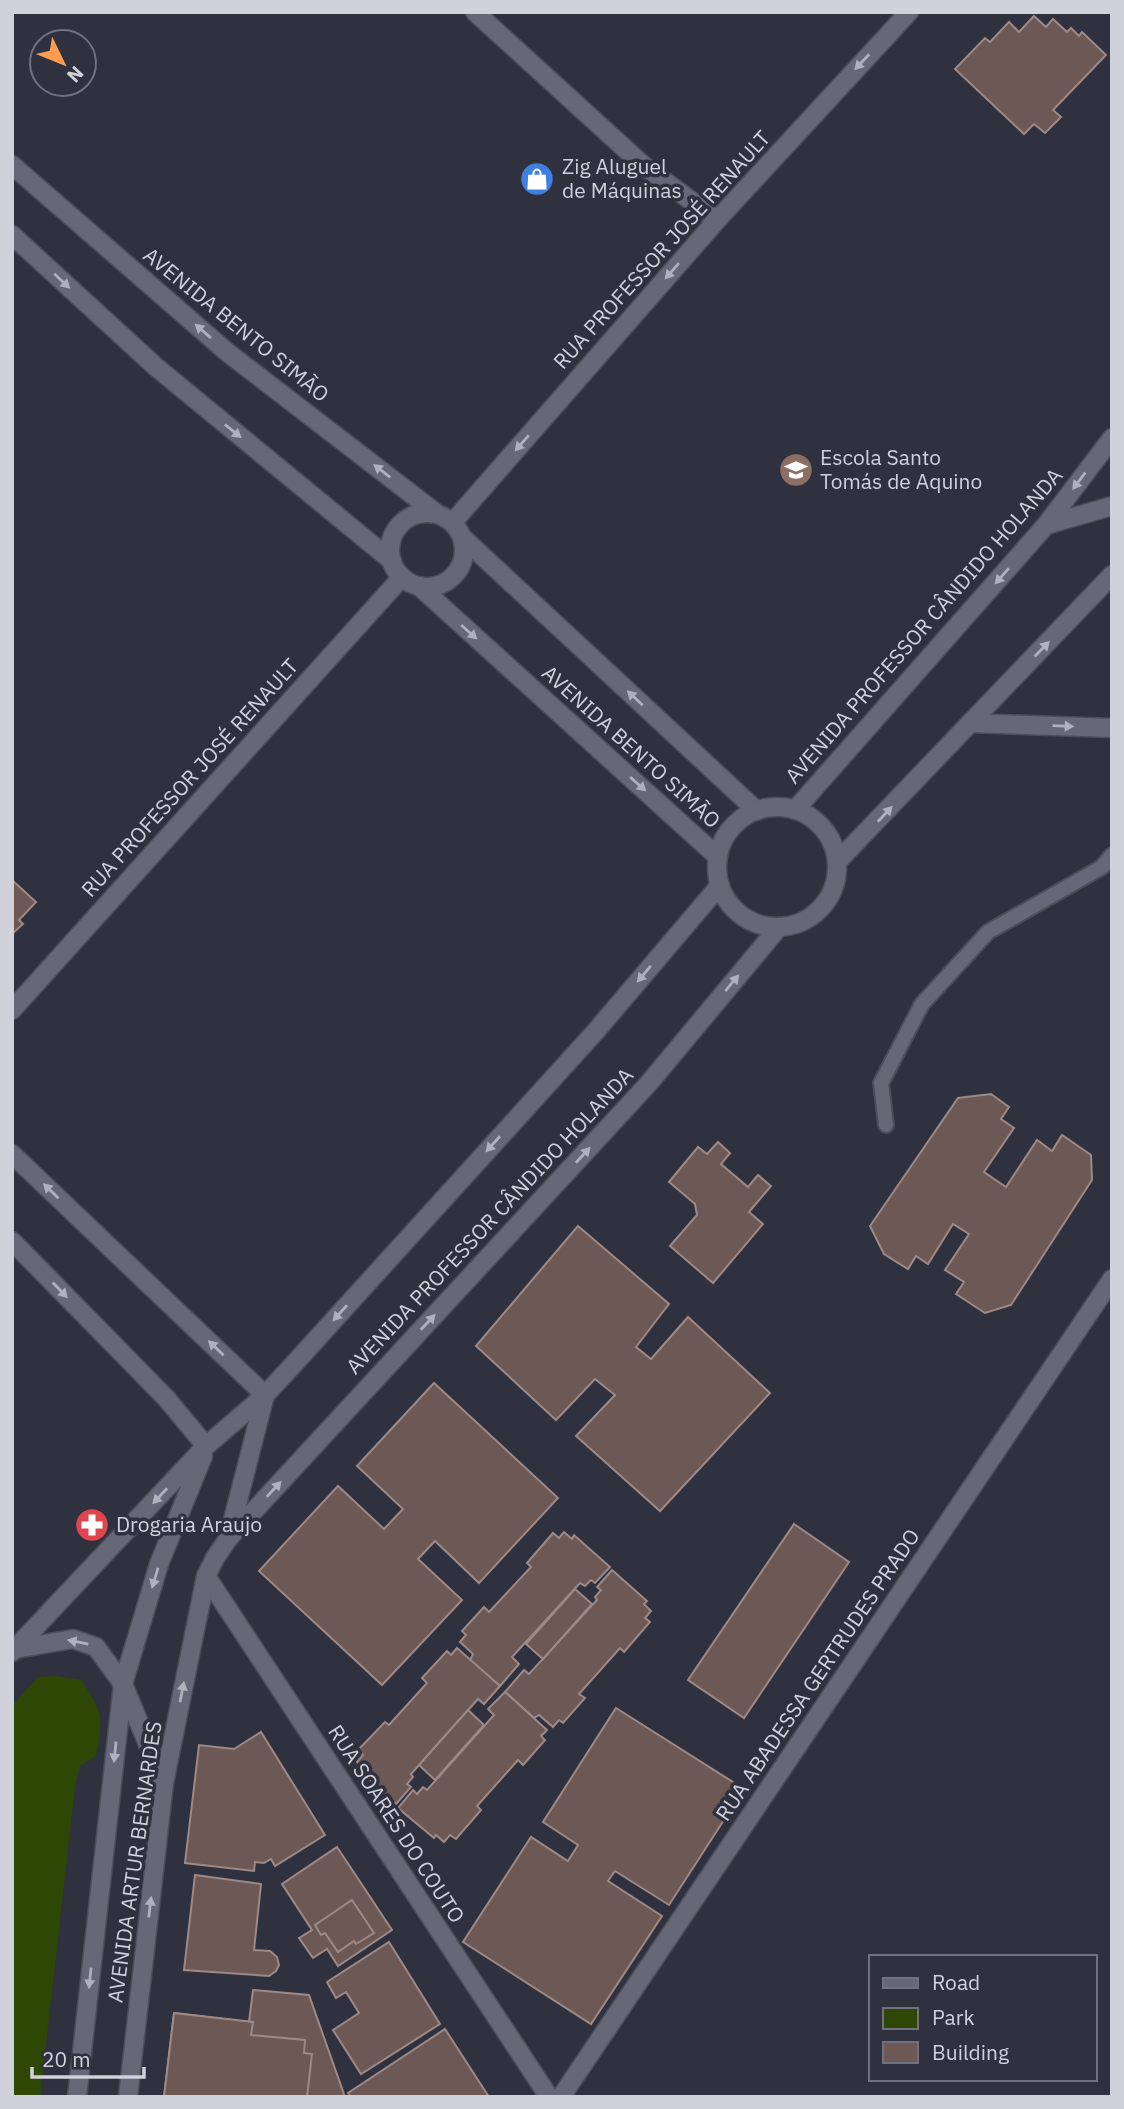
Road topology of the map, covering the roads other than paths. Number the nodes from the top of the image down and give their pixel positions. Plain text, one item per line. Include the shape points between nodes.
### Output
1 (475, 12) edge
2 (909, 12) edge
3 (12, 165) edge
4 (717, 220) junction
5 (12, 235) edge
6 (1112, 438) edge
7 (1112, 506) edge
8 (436, 513) junction
9 (453, 522) junction
10 (1046, 525) junction
11 (463, 538) junction
12 (392, 561) junction
13 (1112, 575) edge
14 (402, 577) junction
15 (419, 586) junction
16 (970, 723) junction
17 (1112, 728) edge
18 (795, 810) junction
19 (757, 811) junction
20 (1112, 855) edge
21 (718, 857) junction
22 (837, 862) junction
23 (720, 885) junction
24 (779, 927) junction
25 (12, 1010) edge
26 (886, 1125) dead end
27 (12, 1154) edge
28 (12, 1241) edge
29 (1112, 1279) edge
30 (265, 1395) junction
31 (206, 1447) junction
32 (228, 1539) junction
33 (206, 1577) junction
34 (13, 1651) edge
35 (122, 1684) junction
36 (164, 1783) junction
37 (77, 2097) edge
38 (128, 2097) edge
39 (548, 2097) edge
40 (561, 2097) edge

1 - 4 street via 644,166
2 -> 4 street, RUA PROFESSOR JOSÉ RENAULT
8 -> 3 street, AVENIDA BENTO SIMÃO via 227,352
4 -> 9 street, RUA PROFESSOR JOSÉ RENAULT
5 -> 12 street via 156,368
6 -> 10 street, AVENIDA PROFESSOR CÂNDIDO HOLANDA
7 - 10 street
8 - 9 street
8 - 12 street via 416,514 400,524 391,542
9 - 11 street
10 -> 18 street, AVENIDA PROFESSOR CÂNDIDO HOLANDA
11 - 15 street via 464,558 455,575 439,585
19 -> 11 street, AVENIDA BENTO SIMÃO
12 - 14 street
16 -> 13 street
14 - 15 street
14 - 25 street, RUA PROFESSOR JOSÉ RENAULT
15 -> 21 street, AVENIDA BENTO SIMÃO
16 -> 17 street
22 -> 16 street
18 - 19 street
18 - 22 street via 824,829
19 - 21 street via 739,821 725,837
20 - 26 lane via 1102,867 988,932 922,1004 881,1083
21 - 23 street
22 - 24 street via 837,876 826,902 805,920
23 - 24 street via 729,904 745,918
23 -> 30 street via 596,1031
32 -> 24 street, AVENIDA PROFESSOR CÂNDIDO HOLANDA via 649,1083
30 -> 27 street
28 -> 31 street via 166,1398
29 - 40 street, RUA ABADESSA GERTRUDES PRADO
30 - 31 street
30 - 32 street, AVENIDA ARTUR BERNARDES
31 -> 34 street
31 -> 35 street, AVENIDA ARTUR BERNARDES via 159,1564
32 - 33 street, AVENIDA ARTUR BERNARDES
36 -> 33 street, AVENIDA ARTUR BERNARDES
33 - 39 street, RUA SOARES DO COUTO
35 -> 34 street via 96,1647 73,1639
35 - 36 street
35 -> 37 street, AVENIDA ARTUR BERNARDES
38 -> 36 street, AVENIDA ARTUR BERNARDES

